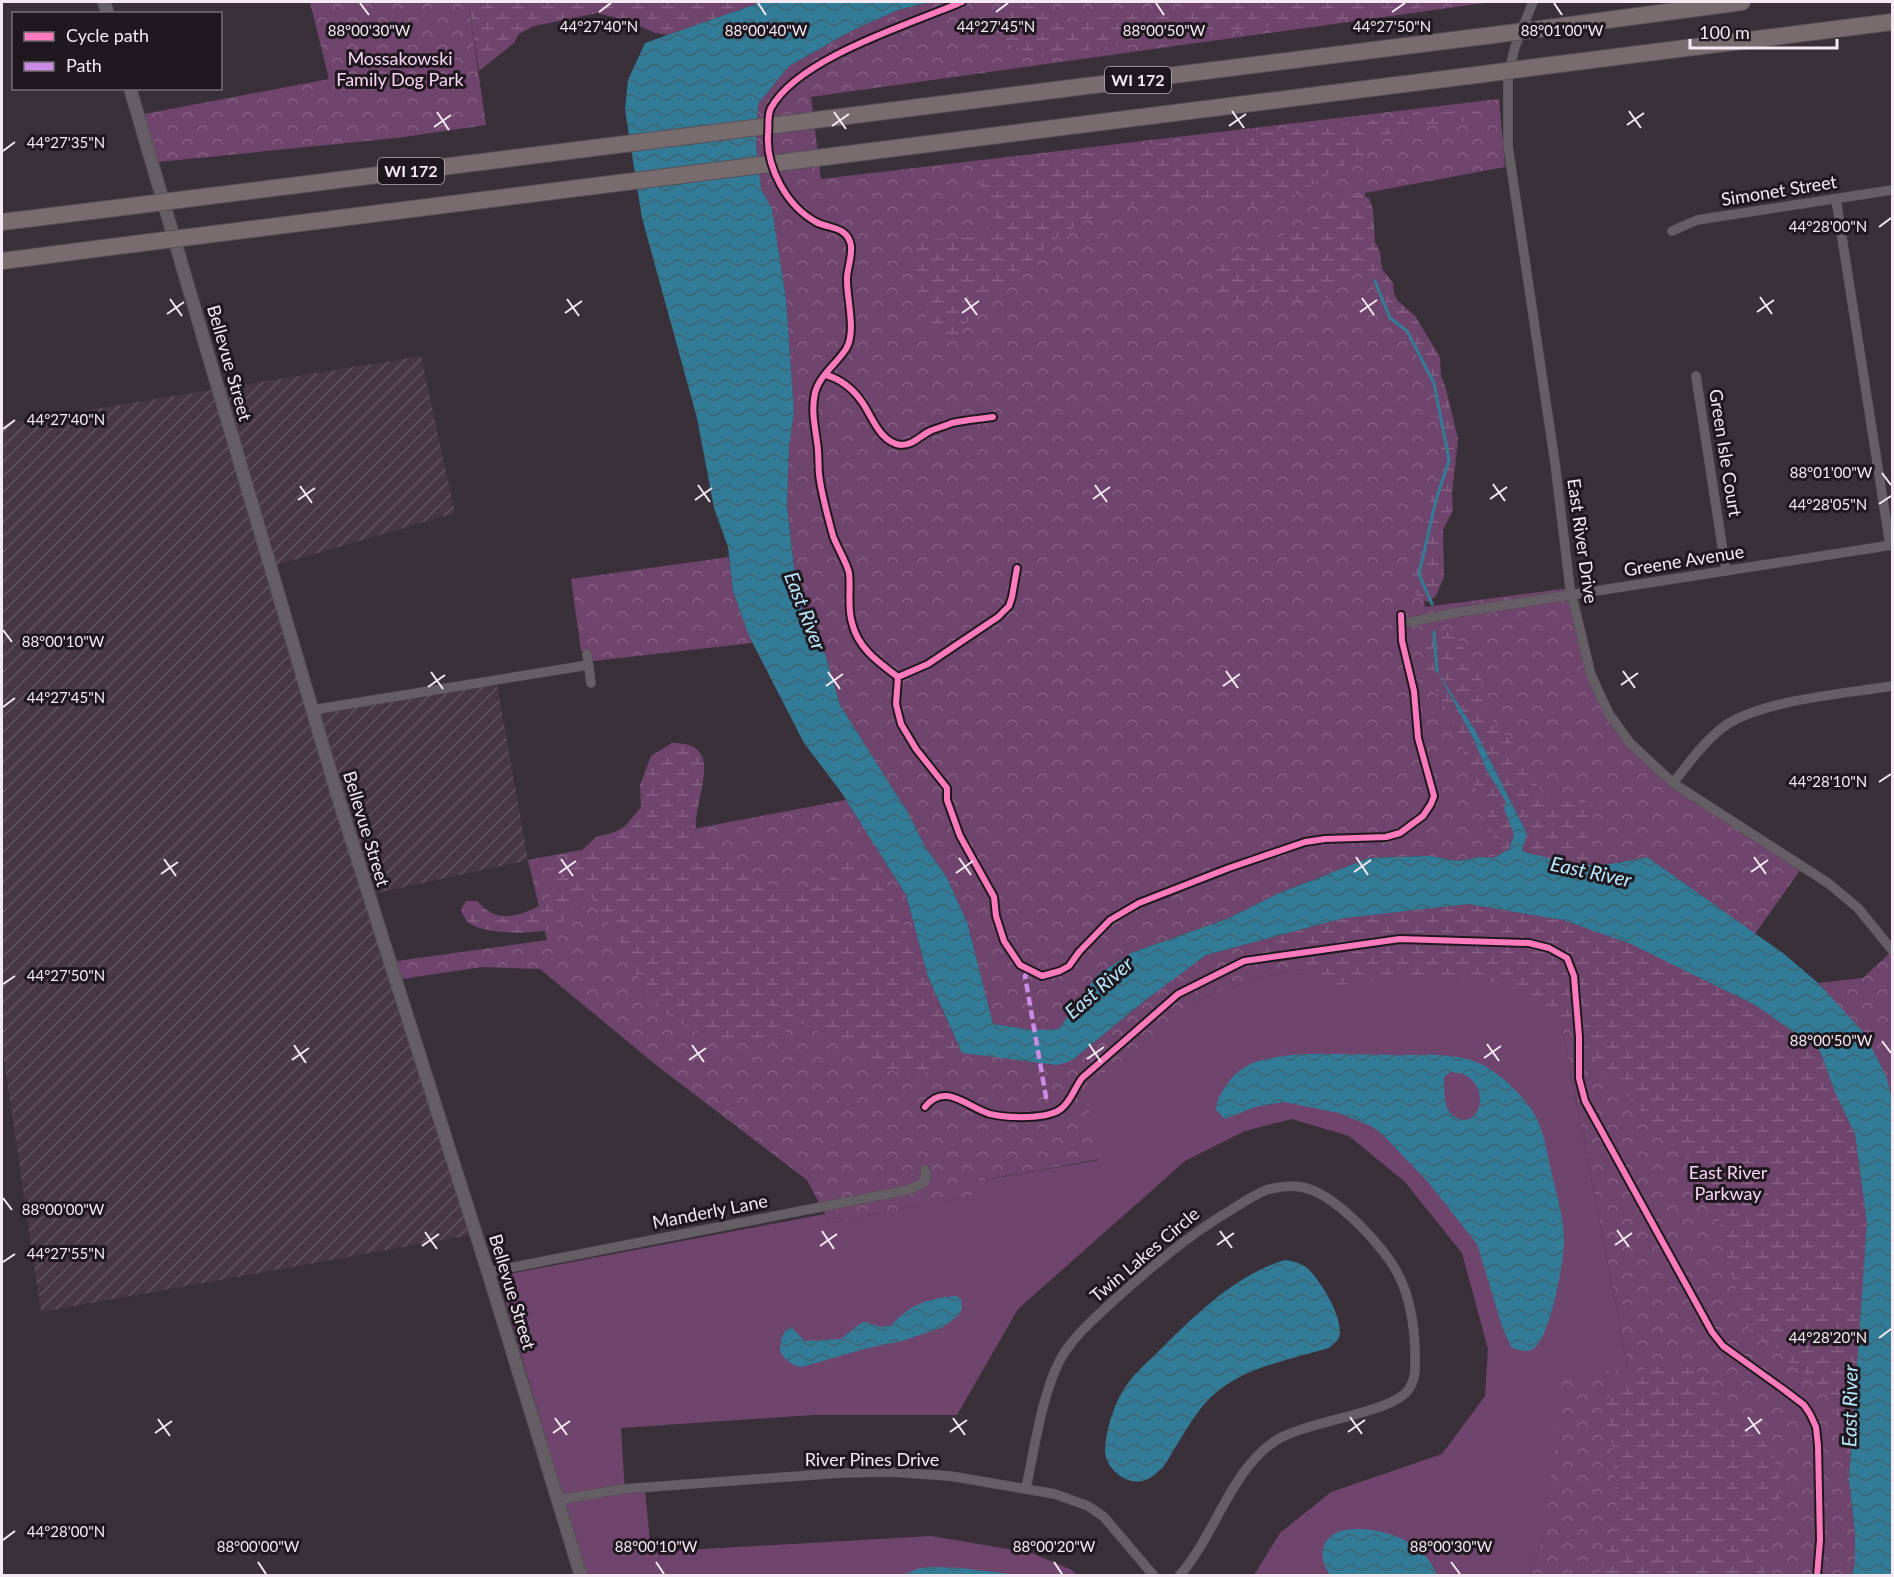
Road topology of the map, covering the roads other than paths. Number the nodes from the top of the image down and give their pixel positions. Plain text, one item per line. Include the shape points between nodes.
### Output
1 (1533, 2) edge
2 (1742, 2) edge
3 (1893, 22) edge
4 (131, 90) edge
5 (1893, 190) edge
6 (1836, 199) junction
7 (2, 222) edge
8 (1672, 231) dead end
9 (2, 261) edge
10 (1696, 376) dead end
11 (1892, 545) edge
12 (1726, 571) junction
13 (1572, 596) junction
14 (1410, 622) dead end
15 (587, 654) dead end
16 (588, 665) junction
17 (591, 683) dead end
18 (1893, 686) edge
19 (312, 710) junction
20 (1673, 783) junction
21 (1893, 950) edge
22 (925, 1170) dead end
23 (488, 1272) junction
24 (1026, 1488) junction
25 (558, 1500) junction
26 (581, 1575) edge
27 (1154, 1575) edge
28 (1179, 1575) edge

1 - 13 street, East River Drive via 1508,76 1508,146
2 - 7 highway, WI 172, bridge
3 - 9 highway, WI 172, bridge
4 - 19 street, Bellevue Street
5 - 6 street, Simonet Street
6 - 8 street, Simonet Street via 1697,220
6 - 11 street
10 - 12 street, Green Isle Court
11 - 12 street, Greene Avenue
12 - 13 street, Greene Avenue
13 - 14 street, Greene Avenue
13 - 20 street, East River Drive via 1591,675 1609,714 1630,743
15 - 16 street
16 - 17 street
16 - 19 street
18 - 20 street via 1774,705 1740,717 1713,735
19 - 23 street, Bellevue Street
20 - 21 street, East River Drive via 1828,883 1858,908
22 - 23 street, Manderly Lane via 924,1183 908,1191
23 - 25 street, Bellevue Street
24 - 25 street, River Pines Drive via 950,1476 866,1472 640,1488
24 - 27 street, River Pines Drive via 1065,1497 1096,1511
24 - 28 street, Twin Lakes Circle via 1053,1374 1085,1328 1185,1239 1253,1197 1291,1186 1322,1194 1364,1229 1399,1274 1412,1327 1413,1381 1408,1390 1390,1403 1302,1428 1265,1449 1243,1474
25 - 26 street, Bellevue Street

